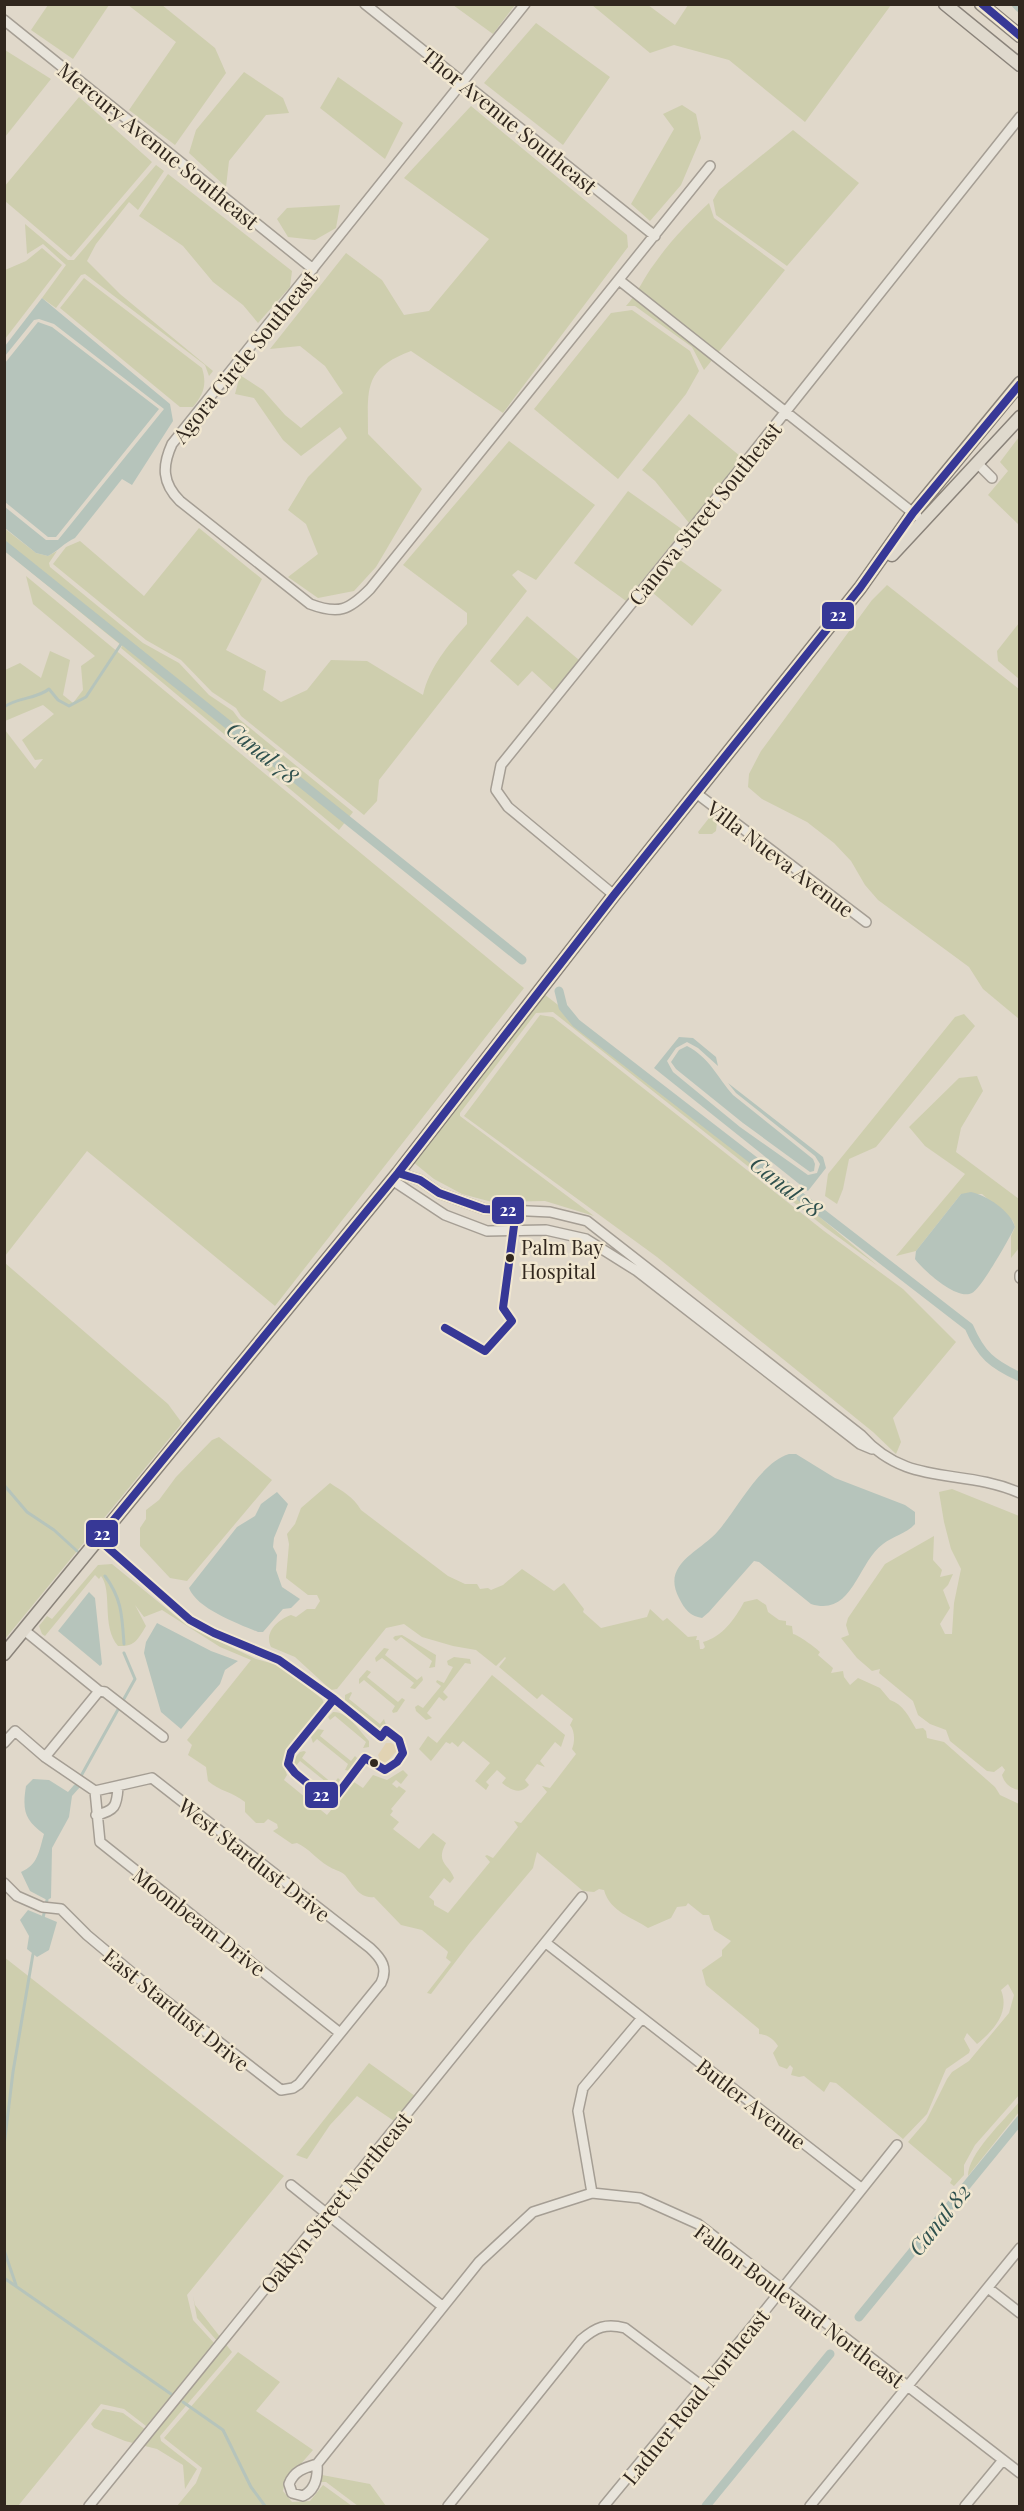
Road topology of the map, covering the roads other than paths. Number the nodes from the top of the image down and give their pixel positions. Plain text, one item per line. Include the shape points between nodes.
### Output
1 (365, 4) edge
2 (525, 4) edge
3 (945, 4) edge
4 (981, 4) edge
5 (4, 20) edge
6 (1020, 36) edge
7 (1020, 65) edge
8 (464, 82) junction
9 (1020, 117) edge
10 (710, 166) dead end
11 (655, 236) junction
12 (313, 269) junction
13 (619, 280) junction
14 (1020, 383) edge
15 (1010, 395) junction
16 (786, 411) junction
17 (1020, 417) edge
18 (978, 464) junction
19 (992, 478) dead end
20 (918, 517) junction
21 (696, 793) junction
22 (614, 895) junction
23 (866, 922) dead end
24 (395, 1177) junction
25 (874, 1449) junction
26 (1020, 1493) edge
27 (24, 1630) junction
28 (4, 1654) edge
29 (99, 1691) junction
30 (164, 1737) dead end
31 (4, 1743) edge
32 (45, 1757) junction
33 (118, 1787) junction
34 (94, 1791) junction
35 (96, 1815) junction
36 (4, 1883) edge
37 (582, 1898) dead end
38 (546, 1943) junction
39 (642, 2018) junction
40 (340, 2033) junction
41 (897, 2145) dead end
42 (291, 2185) dead end
43 (861, 2188) junction
44 (592, 2193) junction
45 (326, 2213) junction
46 (1020, 2248) edge
47 (783, 2288) junction
48 (988, 2288) junction
49 (442, 2306) junction
50 (1020, 2313) edge
51 (702, 2386) junction
52 (907, 2387) junction
53 (1002, 2460) junction
54 (317, 2464) dead end
55 (1020, 2473) edge
56 (89, 2506) edge
57 (448, 2506) edge
58 (604, 2506) edge
59 (810, 2506) edge
60 (965, 2506) edge

1 - 8 street, Thor Avenue Southeast
2 - 8 street, Agora Circle Southeast
3 - 7 main road
4 - 6 main road
5 - 12 street, Mercury Avenue Southeast
8 - 11 street, Thor Avenue Southeast
8 - 12 street, Agora Circle Southeast
9 - 16 street, Canova Street Southeast
10 - 11 street, Agora Circle Southeast
11 - 13 street, Agora Circle Southeast
12 - 13 street, Agora Circle Southeast via 172,444 165,459 165,478 180,501 310,604 327,610 343,609 370,589
13 - 16 street
14 - 15 main road
15 - 18 main road via 972,449
15 - 20 main road
16 - 20 street
16 - 22 street, Canova Street Southeast via 501,765 496,790 508,807
17 - 18 main road
18 - 19 street
18 - 20 main road
20 - 21 main road
21 - 22 main road
21 - 23 street, Villa Nueva Avenue
22 - 24 main road
24 - 25 street via 445,1215 487,1231 546,1230 586,1239 637,1271 860,1444
24 - 25 street via 420,1180 439,1193 484,1209 550,1212 587,1221
24 - 27 main road
25 - 26 street via 894,1463 922,1473 977,1479
27 - 28 main road
27 - 29 street
29 - 30 street
29 - 32 street
31 - 32 street via 15,1731
32 - 34 street
33 - 34 street, West Stardust Drive
33 - 35 street via 117,1803
33 - 40 street, West Stardust Drive via 152,1778 380,1956 385,1967 381,1983
34 - 35 street, Moonbeam Drive
35 - 40 street, Moonbeam Drive via 100,1842
36 - 40 street, East Stardust Drive via 17,1896 61,1909 128,1970 276,2088 286,2090 299,2084
37 - 38 street, Oaklyn Street Northeast
38 - 39 street, Butler Avenue
38 - 45 street, Oaklyn Street Northeast
39 - 43 street, Butler Avenue
39 - 44 street via 583,2088 578,2111
41 - 43 street, Ladner Road Northeast
42 - 45 street
43 - 47 street, Ladner Road Northeast
44 - 47 street, Fallon Boulevard Northeast via 639,2198 698,2224
44 - 49 street, Fallon Boulevard Northeast via 533,2212 479,2262
45 - 49 street
45 - 56 street, Oaklyn Street Northeast
46 - 48 street
47 - 51 street, Ladner Road Northeast
47 - 52 street, Fallon Boulevard Northeast
48 - 50 street
48 - 52 street
49 - 54 street, Fallon Boulevard Northeast
51 - 57 street via 625,2328 613,2325 595,2329 581,2340
51 - 58 street, Ladner Road Northeast
52 - 53 street, Fallon Boulevard Northeast
52 - 59 street
53 - 55 street, Fallon Boulevard Northeast
53 - 60 street

